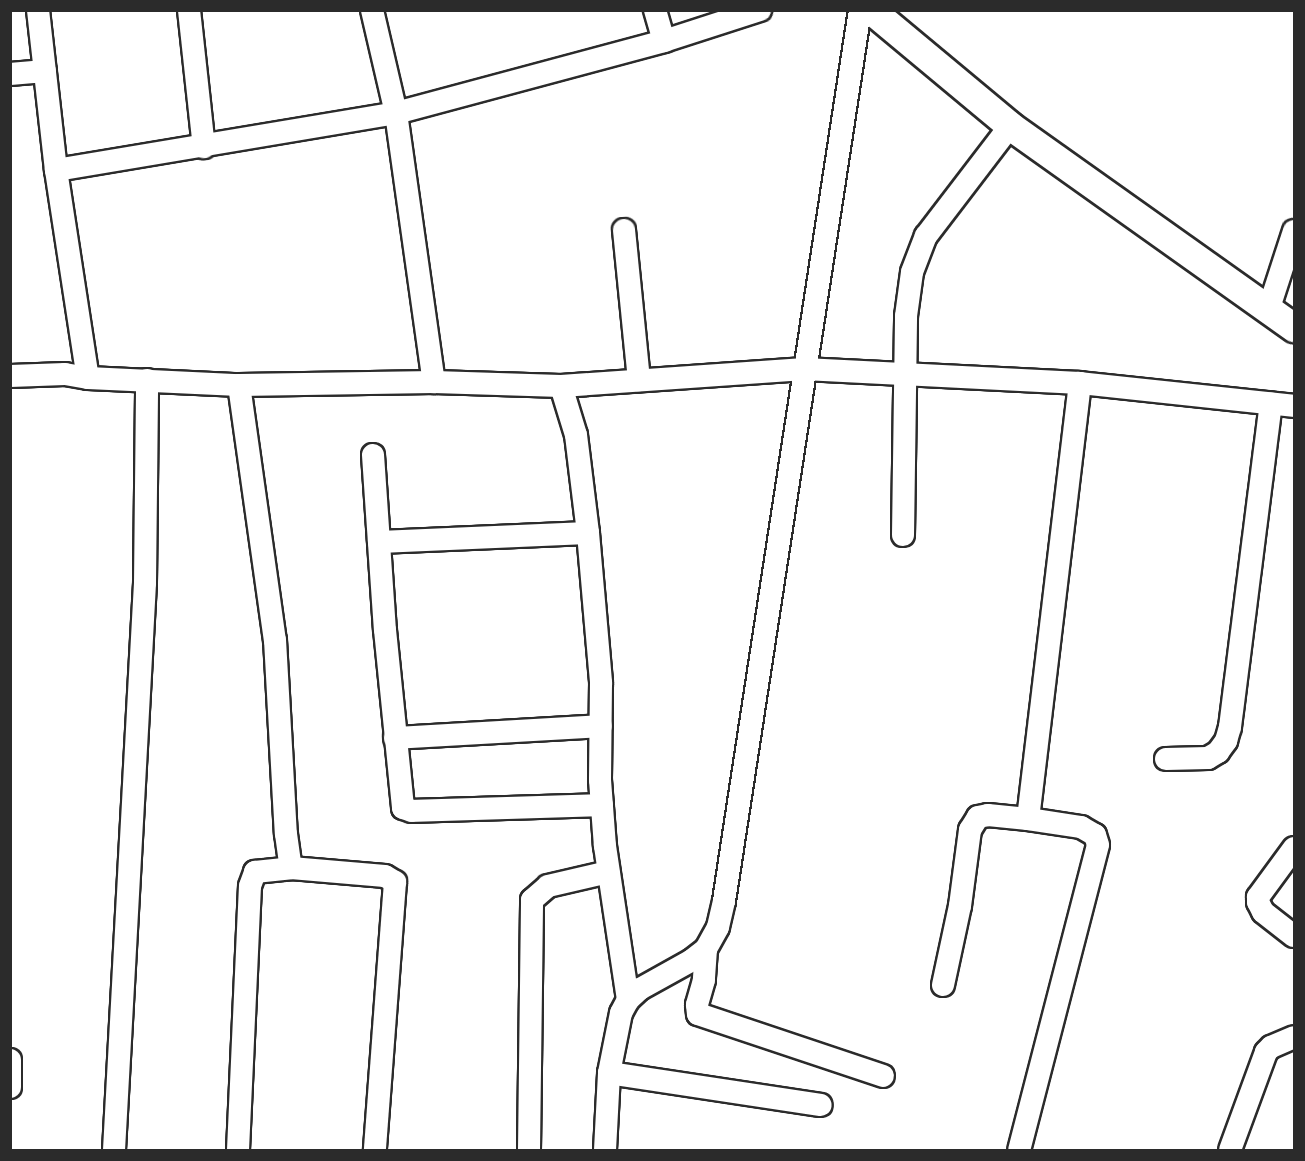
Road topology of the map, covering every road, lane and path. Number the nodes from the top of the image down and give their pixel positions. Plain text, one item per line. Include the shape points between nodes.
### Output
1 (38, 10) edge
2 (189, 10) edge
3 (372, 10) edge
4 (655, 10) edge
5 (760, 10) edge
6 (860, 10) edge
7 (871, 10) edge
8 (664, 41) junction
9 (45, 71) junction
10 (10, 74) edge
11 (396, 113) junction
12 (1010, 126) junction
13 (204, 147) junction
14 (56, 170) junction
15 (624, 230) dead end
16 (1294, 231) edge
17 (1268, 311) junction
18 (1294, 328) edge
19 (804, 369) junction
20 (905, 374) junction
21 (10, 376) edge
22 (88, 378) junction
23 (147, 380) junction
24 (639, 380) junction
25 (434, 382) junction
26 (1080, 383) junction
27 (239, 386) junction
28 (561, 386) junction
29 (1271, 404) junction
30 (1294, 406) edge
31 (374, 455) dead end
32 (588, 533) junction
33 (903, 535) dead end
34 (379, 542) junction
35 (601, 726) junction
36 (395, 738) junction
37 (1166, 759) dead end
38 (602, 805) junction
39 (1028, 819) junction
40 (1294, 848) edge
41 (291, 868) junction
42 (608, 872) junction
43 (1294, 936) edge
44 (706, 949) junction
45 (943, 985) dead end
46 (628, 1000) junction
47 (1294, 1037) edge
48 (10, 1060) edge
49 (609, 1073) junction
50 (884, 1076) dead end
51 (10, 1087) edge
52 (821, 1105) dead end
53 (114, 1150) edge
54 (238, 1150) edge
55 (375, 1150) edge
56 (529, 1150) edge
57 (605, 1150) edge
58 (1019, 1150) edge
59 (1230, 1150) edge

1 - 9 street
2 - 13 street
3 - 11 street
4 - 8 street
5 - 8 street
6 - 19 street
7 - 12 street
8 - 11 street
9 - 10 street
9 - 14 street
11 - 13 street
11 - 25 street
12 - 17 street
12 - 20 street via 926,236 912,272
13 - 14 street
14 - 22 street
15 - 24 street
16 - 17 street
17 - 18 street
19 - 20 street
19 - 24 street
19 - 44 street via 724,901 718,927
20 - 26 street
20 - 33 street
21 - 22 street via 65,374
22 - 23 street
23 - 27 street
23 - 53 street via 145,583
24 - 28 street
25 - 27 street
25 - 28 street
26 - 29 street
26 - 39 street
27 - 41 street via 275,640
28 - 32 street via 576,435
29 - 30 street
29 - 37 street via 1226,741 1208,758
31 - 34 street
32 - 34 street
32 - 35 street
34 - 36 street
35 - 36 street
35 - 38 street
36 - 38 street via 401,801 407,811
38 - 42 street
39 - 45 street via 988,815 973,823
39 - 58 street via 1090,830 1098,845
40 - 43 street via 1258,902 1263,912
41 - 54 street via 255,872 250,886
41 - 55 street via 385,876 395,882
42 - 46 street
42 - 56 street via 548,886 532,900
44 - 46 street
44 - 50 street via 698,1014
46 - 49 street via 621,1013
47 - 59 street via 1266,1052
48 - 51 street
49 - 52 street
49 - 57 street

